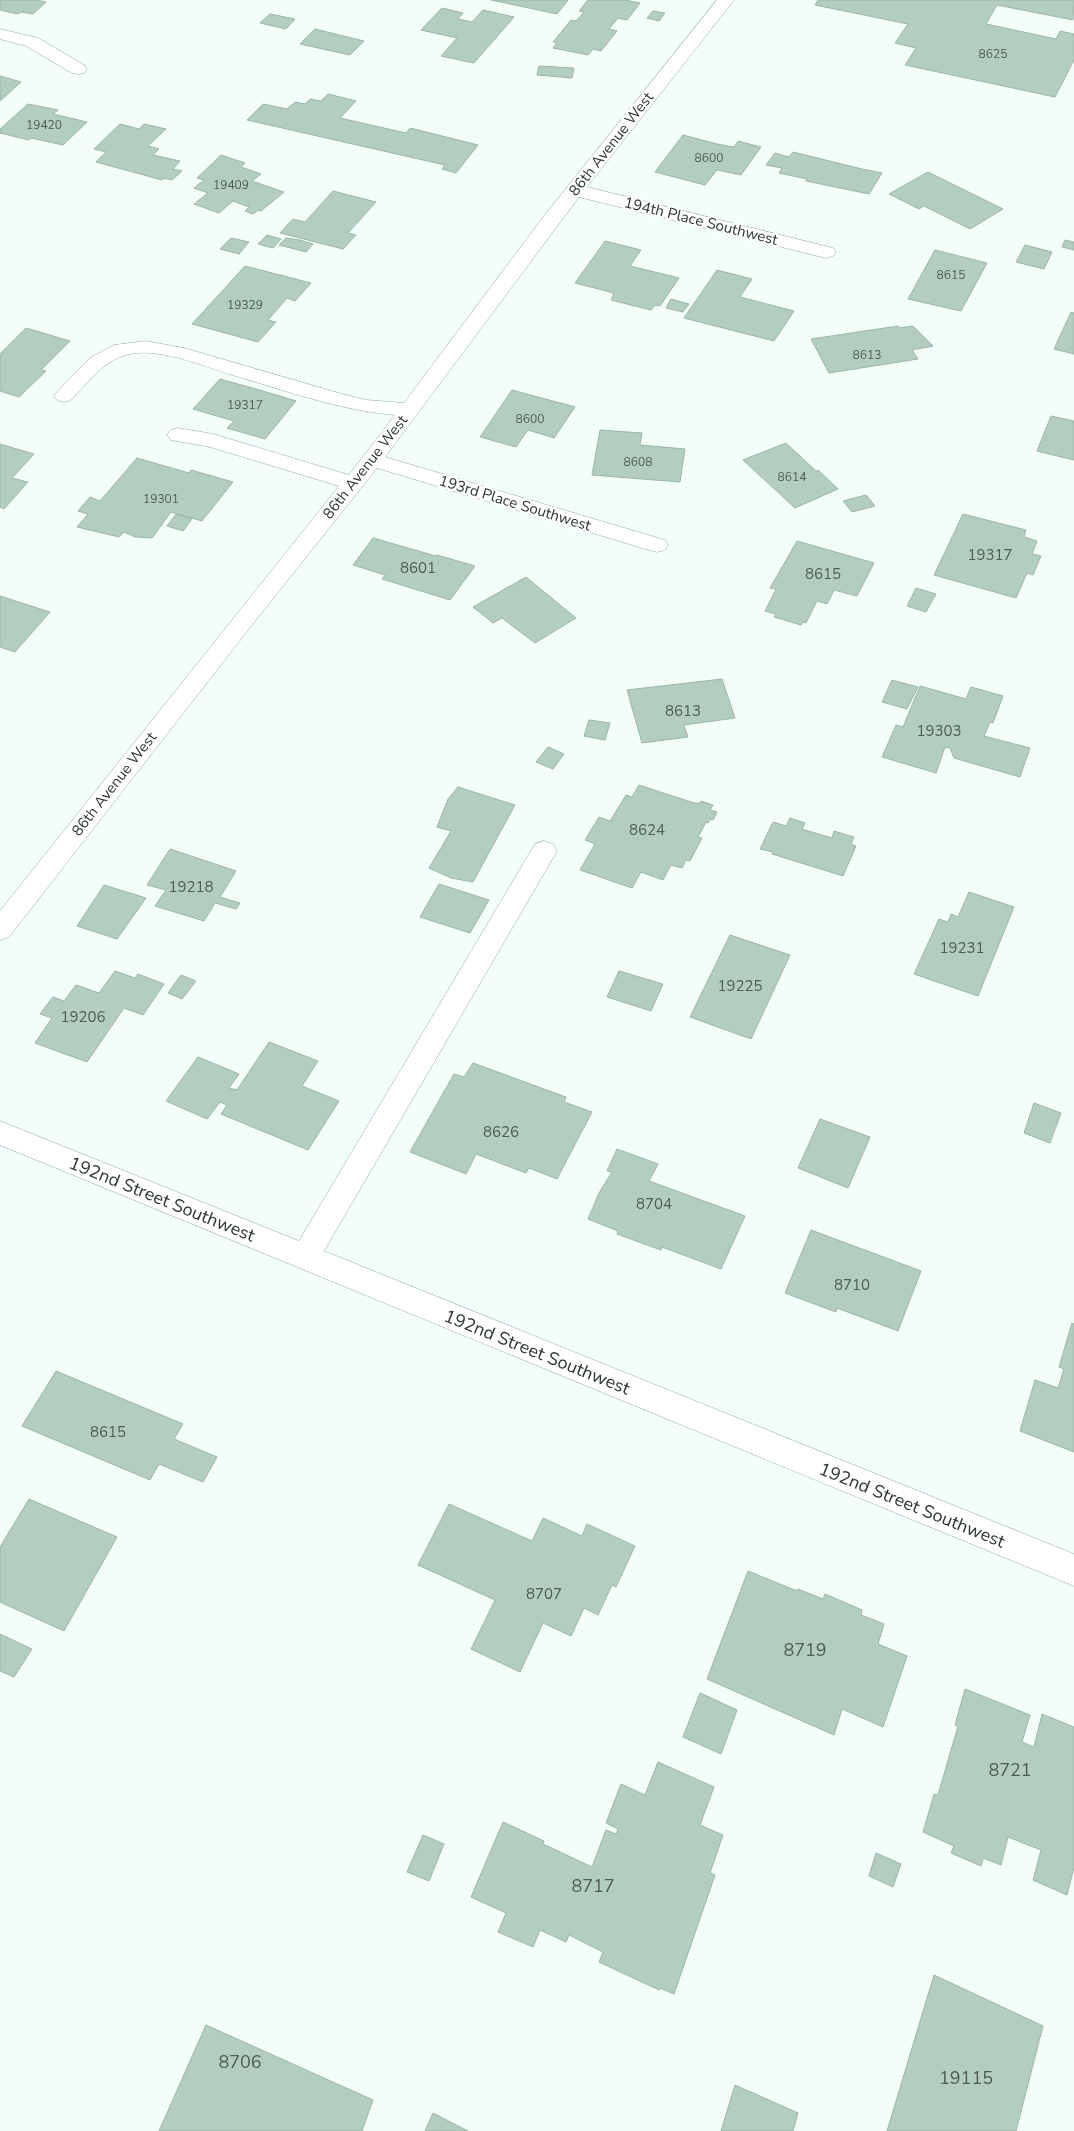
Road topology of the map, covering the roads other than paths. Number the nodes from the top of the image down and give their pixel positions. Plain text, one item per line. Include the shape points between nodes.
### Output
1 (726, 0) edge
2 (0, 34) edge
3 (78, 69) dead end
4 (575, 190) junction
5 (826, 252) dead end
6 (64, 396) dead end
7 (409, 410) junction
8 (178, 435) dead end
9 (372, 460) junction
10 (353, 483) junction
11 (658, 546) dead end
12 (544, 851) dead end
13 (0, 930) edge
14 (0, 1133) edge
15 (305, 1258) junction
16 (1074, 1570) edge

1 - 4 street, 86th Avenue West
2 - 3 street via 32,42
4 - 5 street, 194th Place Southwest
4 - 7 street, 86th Avenue West
6 - 7 street via 97,362 121,350 145,347 177,352 366,406
7 - 9 street, 86th Avenue West
8 - 10 street via 213,441
9 - 10 street, 86th Avenue West
9 - 11 street, 193rd Place Southwest
10 - 13 street, 86th Avenue West
12 - 15 street
14 - 15 street, 192nd Street Southwest
15 - 16 street, 192nd Street Southwest

